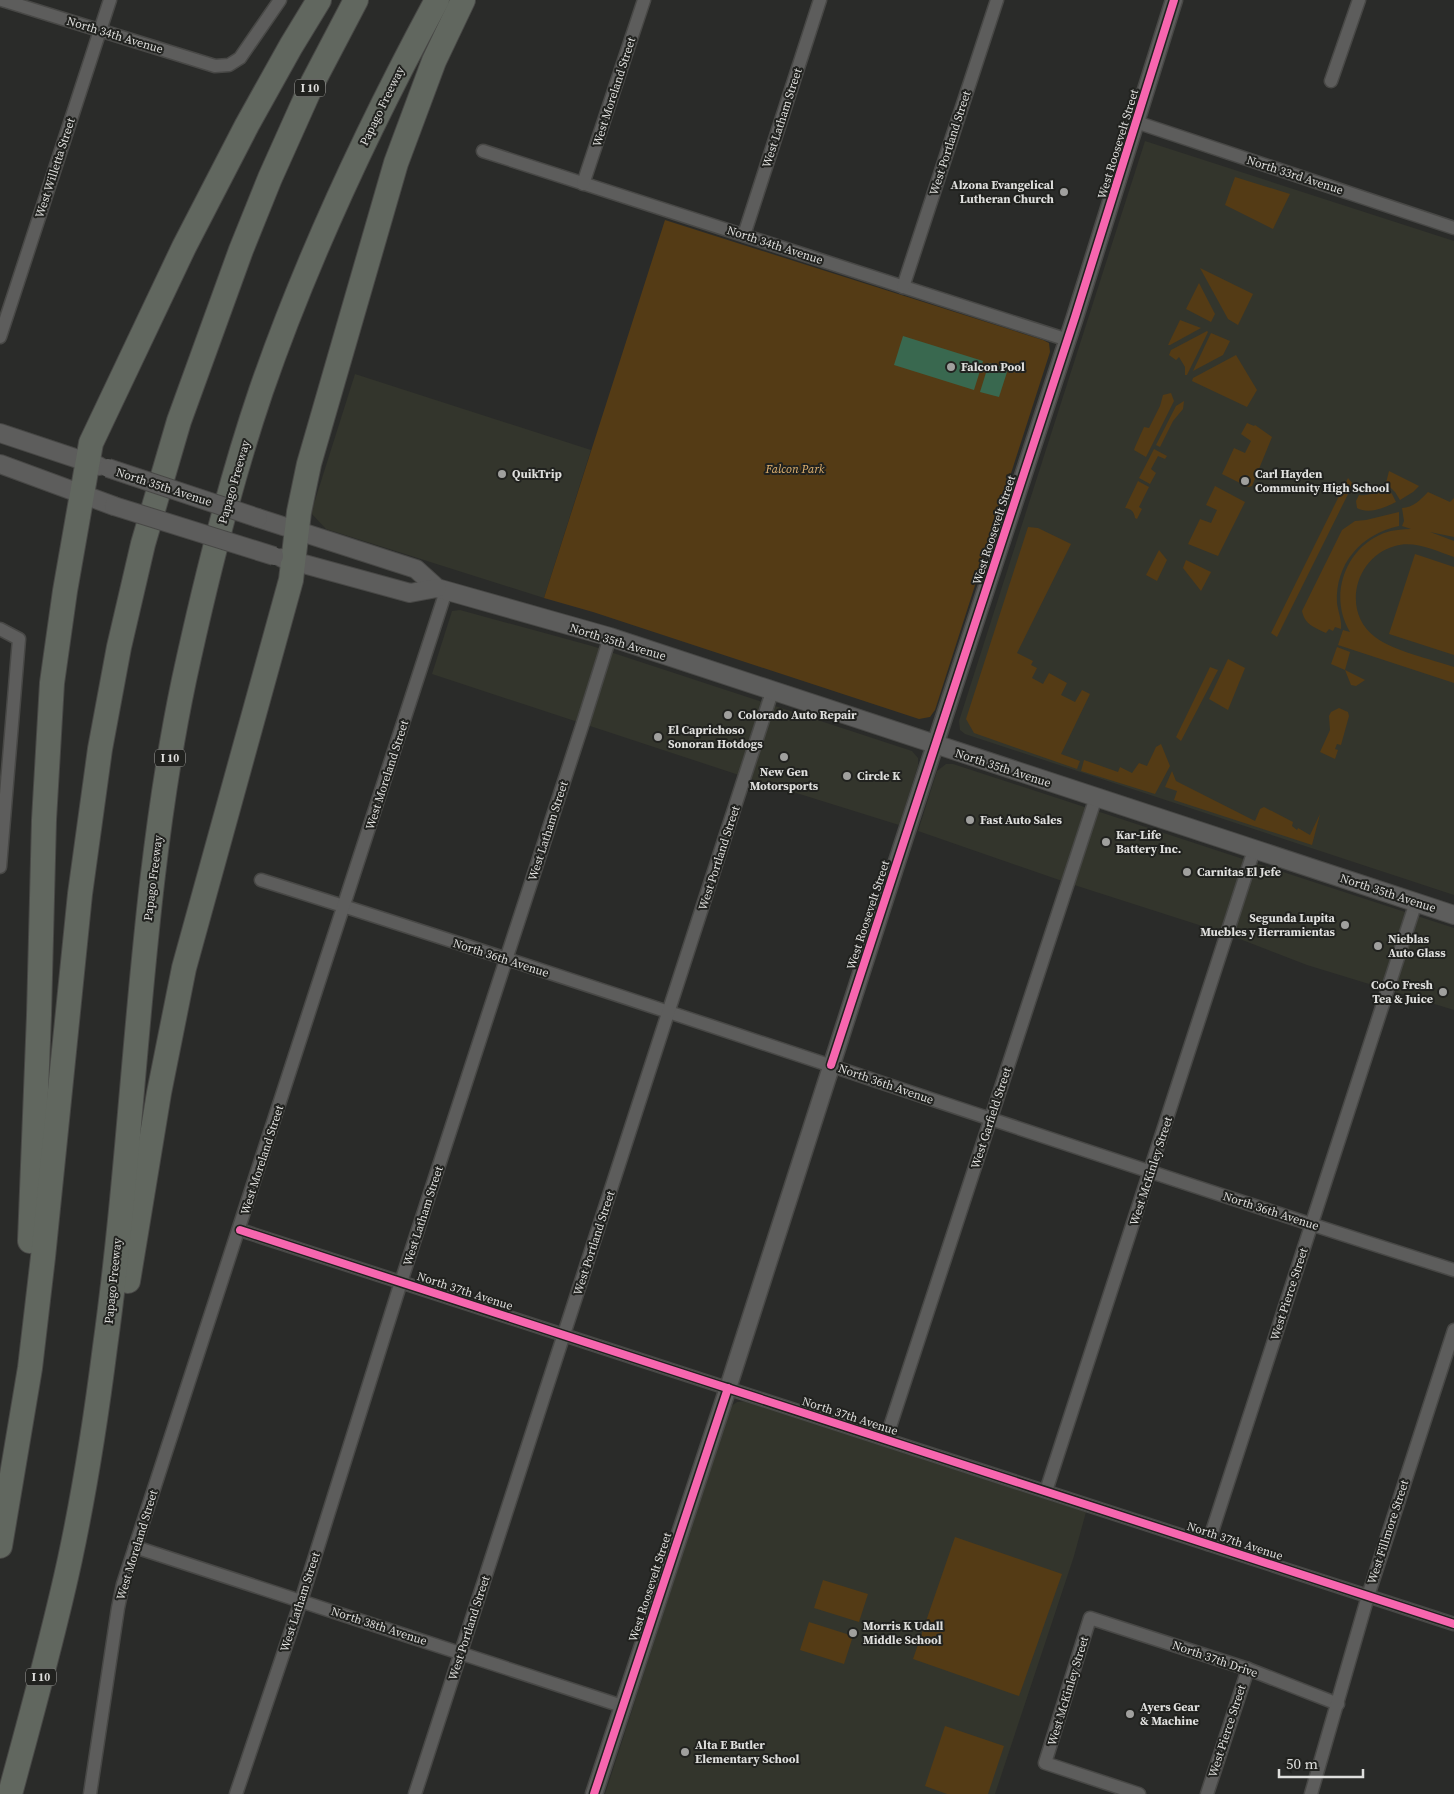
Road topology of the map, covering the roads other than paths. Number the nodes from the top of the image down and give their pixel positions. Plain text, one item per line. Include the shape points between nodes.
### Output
1 (2, 0) edge
2 (110, 0) edge
3 (280, 0) edge
4 (320, 0) edge
5 (356, 0) edge
6 (437, 0) edge
7 (463, 0) edge
8 (644, 0) edge
9 (820, 0) edge
10 (997, 0) edge
11 (1174, 0) edge
12 (1359, 0) edge
13 (100, 30) junction
14 (1331, 81) dead end
15 (1136, 122) junction
16 (483, 151) dead end
17 (583, 184) junction
18 (1454, 228) edge
19 (744, 235) junction
20 (903, 287) junction
21 (0, 337) edge
22 (1068, 340) junction
23 (0, 433) edge
24 (0, 464) edge
25 (98, 465) junction
26 (89, 498) junction
27 (288, 528) junction
28 (284, 559) junction
29 (441, 589) junction
30 (0, 629) edge
31 (610, 638) junction
32 (772, 692) junction
33 (935, 745) junction
34 (3, 792) edge
35 (1096, 797) junction
36 (1254, 850) junction
37 (0, 867) edge
38 (261, 880) dead end
39 (1416, 902) junction
40 (344, 906) junction
41 (1454, 915) edge
42 (506, 960) junction
43 (668, 1013) junction
44 (831, 1065) junction
45 (991, 1119) junction
46 (1151, 1171) junction
47 (1312, 1224) junction
48 (240, 1230) junction
49 (1454, 1270) edge
50 (401, 1282) junction
51 (1454, 1330) edge
52 (564, 1335) junction
53 (728, 1388) junction
54 (886, 1440) junction
55 (13, 1474) junction
56 (1046, 1491) junction
57 (1208, 1544) junction
58 (0, 1546) edge
59 (135, 1547) junction
60 (70, 1559) junction
61 (1368, 1596) junction
62 (301, 1601) junction
63 (1090, 1618) joint
64 (1454, 1624) edge
65 (461, 1653) junction
66 (1248, 1669) junction
67 (1338, 1704) junction
68 (622, 1706) junction
69 (10, 1794) edge
70 (90, 1794) edge
71 (236, 1794) edge
72 (415, 1794) edge
73 (594, 1794) edge
74 (1139, 1794) edge
75 (1207, 1794) edge
76 (1311, 1794) edge

1 - 13 street, North 34th Avenue
2 - 13 street, West Willetta Street
3 - 13 street, North 34th Avenue via 240,58 228,65 215,66
4 - 25 highway via 270,83 184,247 91,443
5 - 55 highway, I 10 via 313,82 241,250 179,421 143,544 119,647 82,874 42,1266
6 - 60 highway, Papago Freeway / I 10 via 373,123 313,253 288,316 233,479 204,590 183,682 162,808 106,1344
7 - 27 highway via 434,62 396,163
8 - 17 street, West Moreland Street
9 - 19 street, West Latham Street
10 - 20 street, West Portland Street
11 - 15 street, West Roosevelt Street
12 - 14 street
13 - 21 street, West Willetta Street
15 - 18 street, North 33rd Avenue
15 - 22 street, West Roosevelt Street
16 - 17 street, North 34th Avenue
17 - 19 street, North 34th Avenue
19 - 20 street, North 34th Avenue
20 - 22 street, North 34th Avenue
22 - 33 street, West Roosevelt Street
23 - 25 main road, North 35th Avenue
24 - 26 main road, North 35th Avenue
25 - 26 highway
25 - 27 main road, North 35th Avenue, bridge
26 - 28 main road, North 35th Avenue, bridge
26 - 55 highway via 65,591 52,684 44,820 34,1154
27 - 28 highway
27 - 29 main road, North 35th Avenue via 416,569
28 - 29 main road, North 35th Avenue via 410,593
28 - 60 highway via 288,589 184,968 137,1221 112,1388
29 - 31 main road, North 35th Avenue
29 - 40 street, West Moreland Street
30 - 34 street via 19,639
31 - 32 main road, North 35th Avenue
31 - 42 street, West Latham Street
32 - 33 main road, North 35th Avenue
32 - 43 street, West Portland Street
33 - 35 main road, North 35th Avenue
33 - 44 street, West Roosevelt Street
34 - 37 street
35 - 36 main road, North 35th Avenue
35 - 45 street, West Garfield Street
36 - 39 main road, North 35th Avenue
36 - 46 street, West McKinley Street
38 - 40 street, North 36th Avenue
39 - 41 main road, North 35th Avenue
39 - 47 street, West Pierce Street
40 - 42 street, North 36th Avenue
40 - 48 street, West Moreland Street
42 - 43 street, North 36th Avenue
42 - 50 street, West Latham Street
43 - 44 street, North 36th Avenue
43 - 52 street, West Portland Street
44 - 45 street, North 36th Avenue
44 - 53 street, West Roosevelt Street
45 - 46 street, North 36th Avenue
45 - 54 street, West Garfield Street
46 - 47 street, North 36th Avenue
46 - 56 street, West McKinley Street
47 - 49 street, North 36th Avenue
47 - 57 street, West Pierce Street
48 - 50 street, North 37th Avenue
48 - 59 street, West Moreland Street
50 - 52 street, North 37th Avenue
50 - 62 street, West Latham Street
51 - 61 street, West Fillmore Street
52 - 53 street, North 37th Avenue
52 - 65 street, West Portland Street
53 - 54 street, North 37th Avenue
53 - 68 street, West Roosevelt Street
54 - 56 street, North 37th Avenue
55 - 58 highway, I 10
56 - 57 street, North 37th Avenue
57 - 61 street, North 37th Avenue
59 - 62 street, North 38th Avenue
59 - 70 street, West Moreland Street via 118,1608
60 - 69 highway, Papago Freeway / I 10
61 - 64 street, North 37th Avenue
61 - 67 street, West Fillmore Street
62 - 65 street, North 38th Avenue
62 - 71 street, West Latham Street
63 - 66 street, North 37th Drive
63 - 74 street, West McKinley Street via 1045,1763
65 - 68 street, North 38th Avenue
65 - 72 street, West Portland Street
66 - 67 street, North 37th Drive
66 - 75 street, West Pierce Street
67 - 76 street, West Fillmore Street
68 - 73 street, West Roosevelt Street

